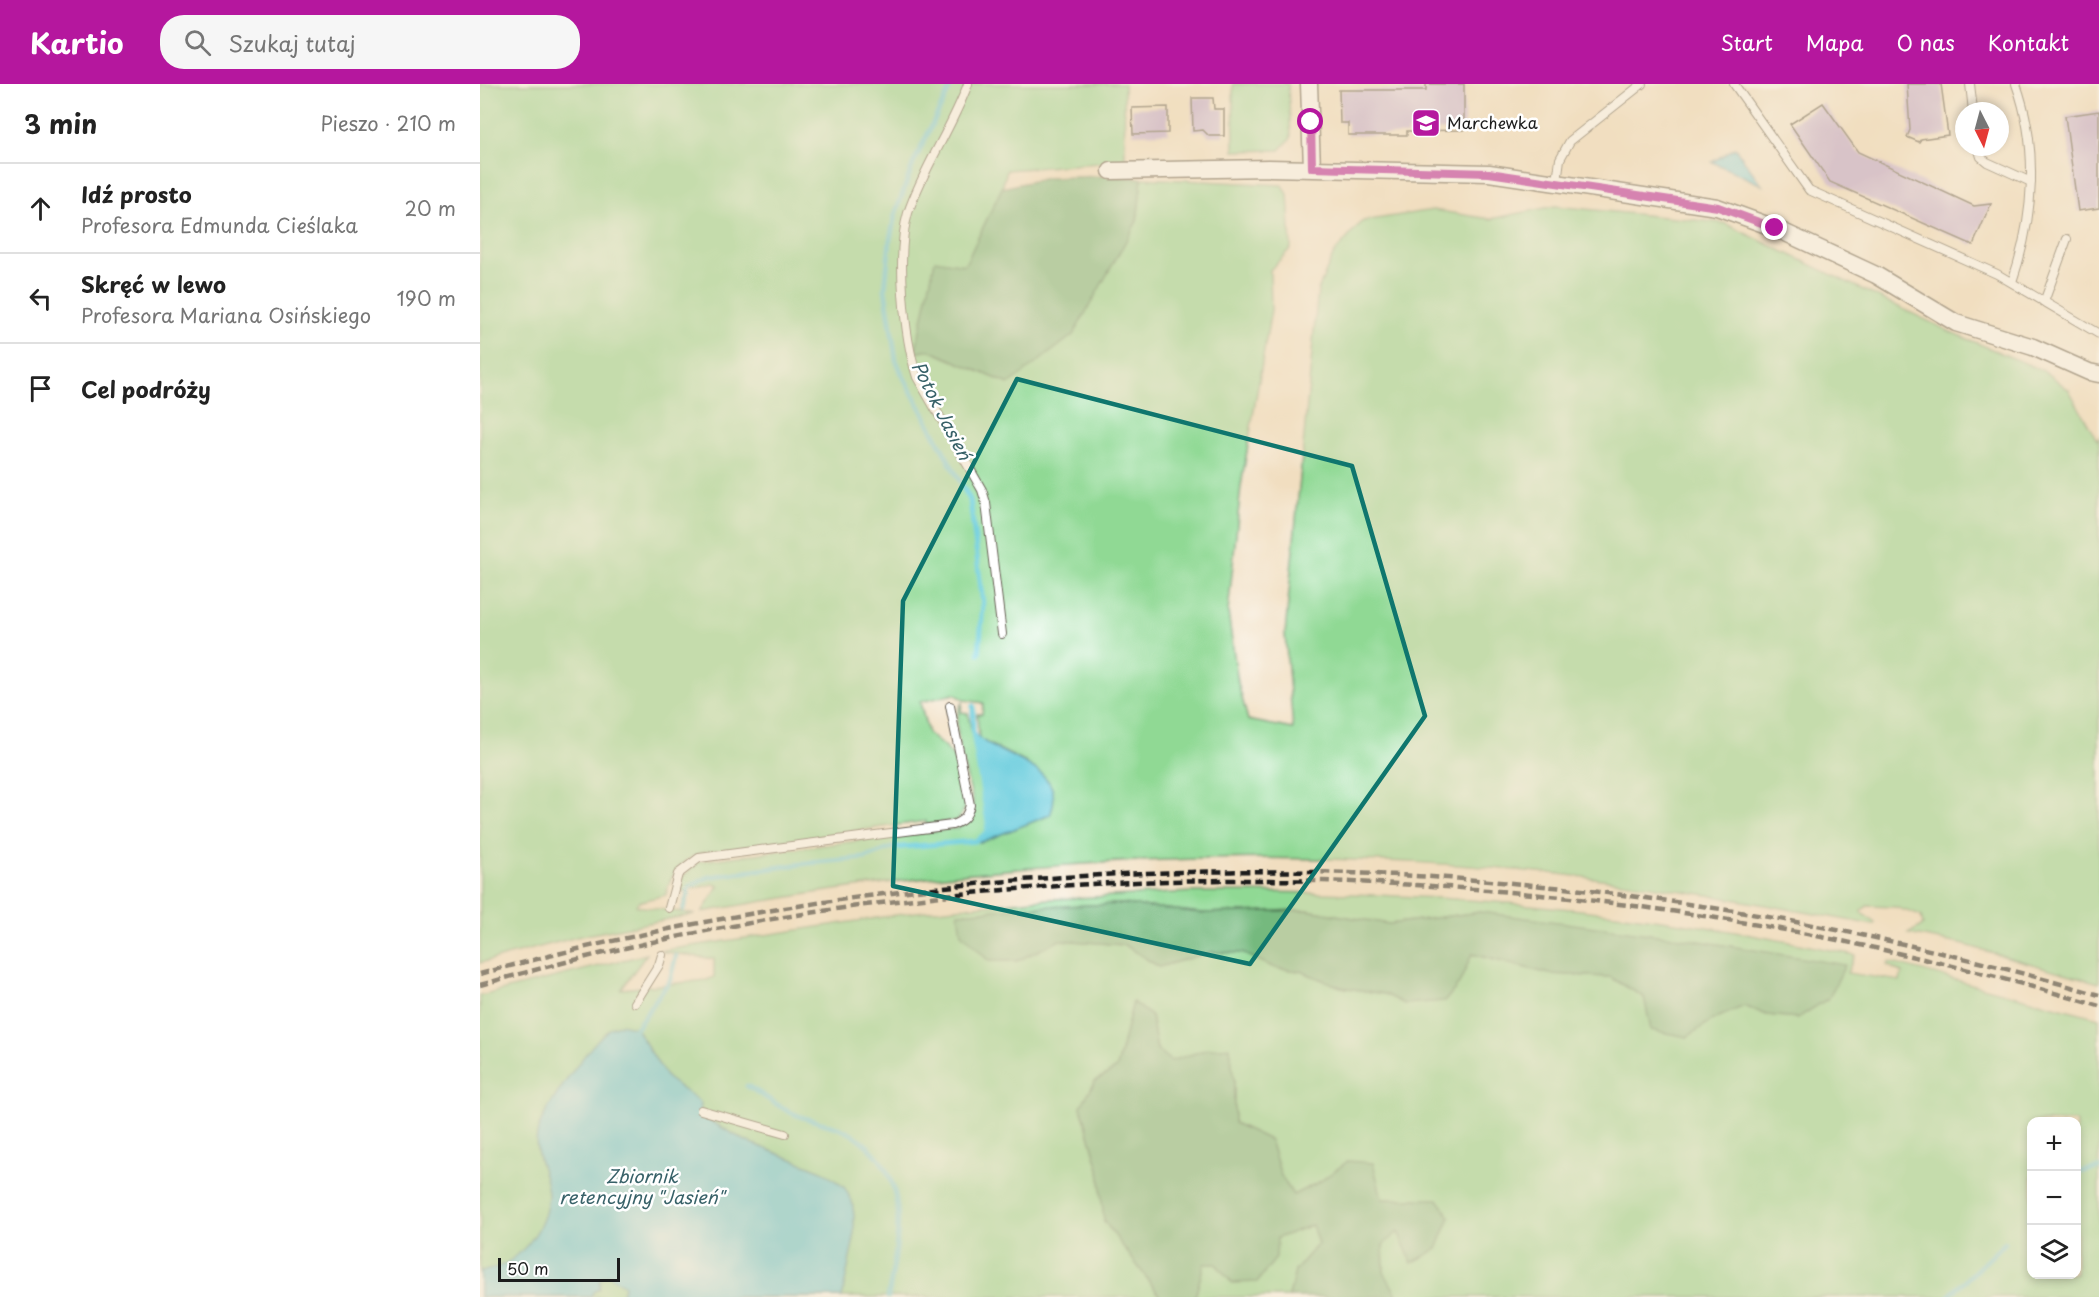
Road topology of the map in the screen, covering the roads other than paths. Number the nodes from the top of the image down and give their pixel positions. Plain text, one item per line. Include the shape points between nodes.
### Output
1 (968, 84) edge
2 (1309, 84) edge
3 (1642, 84) edge
4 (1734, 84) edge
5 (1970, 84) edge
6 (2016, 84) edge
7 (1972, 102) edge
8 (1981, 156) edge
9 (1312, 168) junction
10 (1112, 171) dead end
11 (1557, 182) junction
12 (2031, 183) junction
13 (2067, 239) dead end
14 (2012, 282) junction
15 (2044, 302) junction
16 (2099, 334) edge
17 (2099, 374) edge
18 (1002, 634) dead end
19 (950, 706) dead end
20 (669, 908) dead end
21 (662, 955) dead end
22 (635, 1003) dead end
23 (701, 1110) dead end
24 (785, 1134) dead end

1 - 18 lane via 908,213 902,248 903,282 910,358 917,377 986,503
2 - 9 street
3 - 11 lane via 1570,141 1560,159
4 - 14 lane via 1809,190
5 - 7 lane
6 - 12 lane via 2028,131
8 - 12 lane
9 - 10 street
9 - 11 street via 1489,173
11 - 17 street via 1718,207 1743,215 1876,275 1947,319
12 - 14 lane via 2025,236
13 - 15 lane
14 - 15 lane
15 - 16 lane
19 - 20 lane via 970,806 961,822 699,858 678,874
21 - 22 lane
23 - 24 lane

